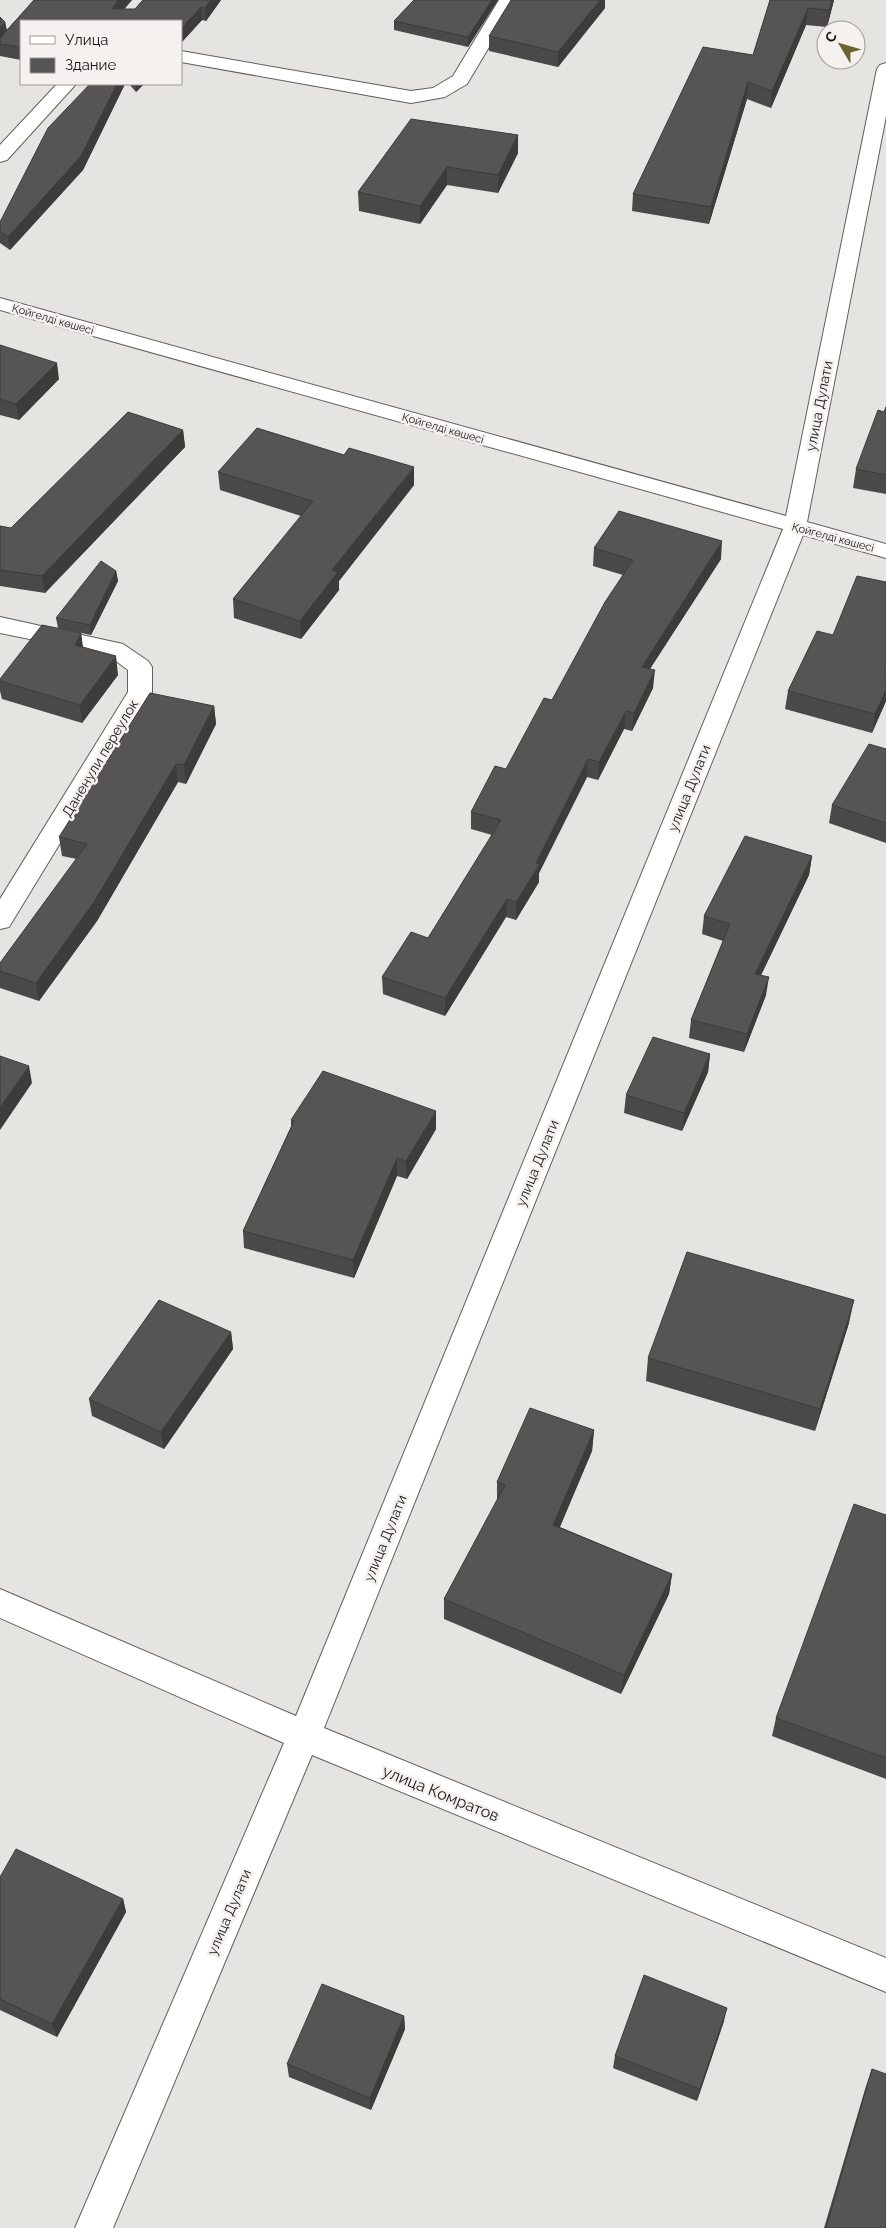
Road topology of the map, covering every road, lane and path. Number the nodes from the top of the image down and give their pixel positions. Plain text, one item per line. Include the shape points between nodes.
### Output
1 (508, 0) edge
2 (182, 56) edge
3 (886, 69) edge
4 (66, 85) edge
5 (0, 156) edge
6 (0, 304) edge
7 (795, 527) junction
8 (886, 552) edge
9 (0, 625) edge
10 (0, 920) edge
11 (0, 1603) edge
12 (304, 1736) junction
13 (886, 1975) edge
14 (94, 2228) edge

1 - 2 street via 460,80 438,93 411,97
3 - 7 street, улица Дулати
4 - 5 street
6 - 7 street, Қойгелді көшесі
7 - 8 street, Қойгелді көшесі
7 - 12 street, улица Дулати
9 - 10 street, Даненули переулок via 115,649 140,667 140,692
11 - 12 street, улица Комратов
12 - 13 street, улица Комратов
12 - 14 street, улица Дулати

